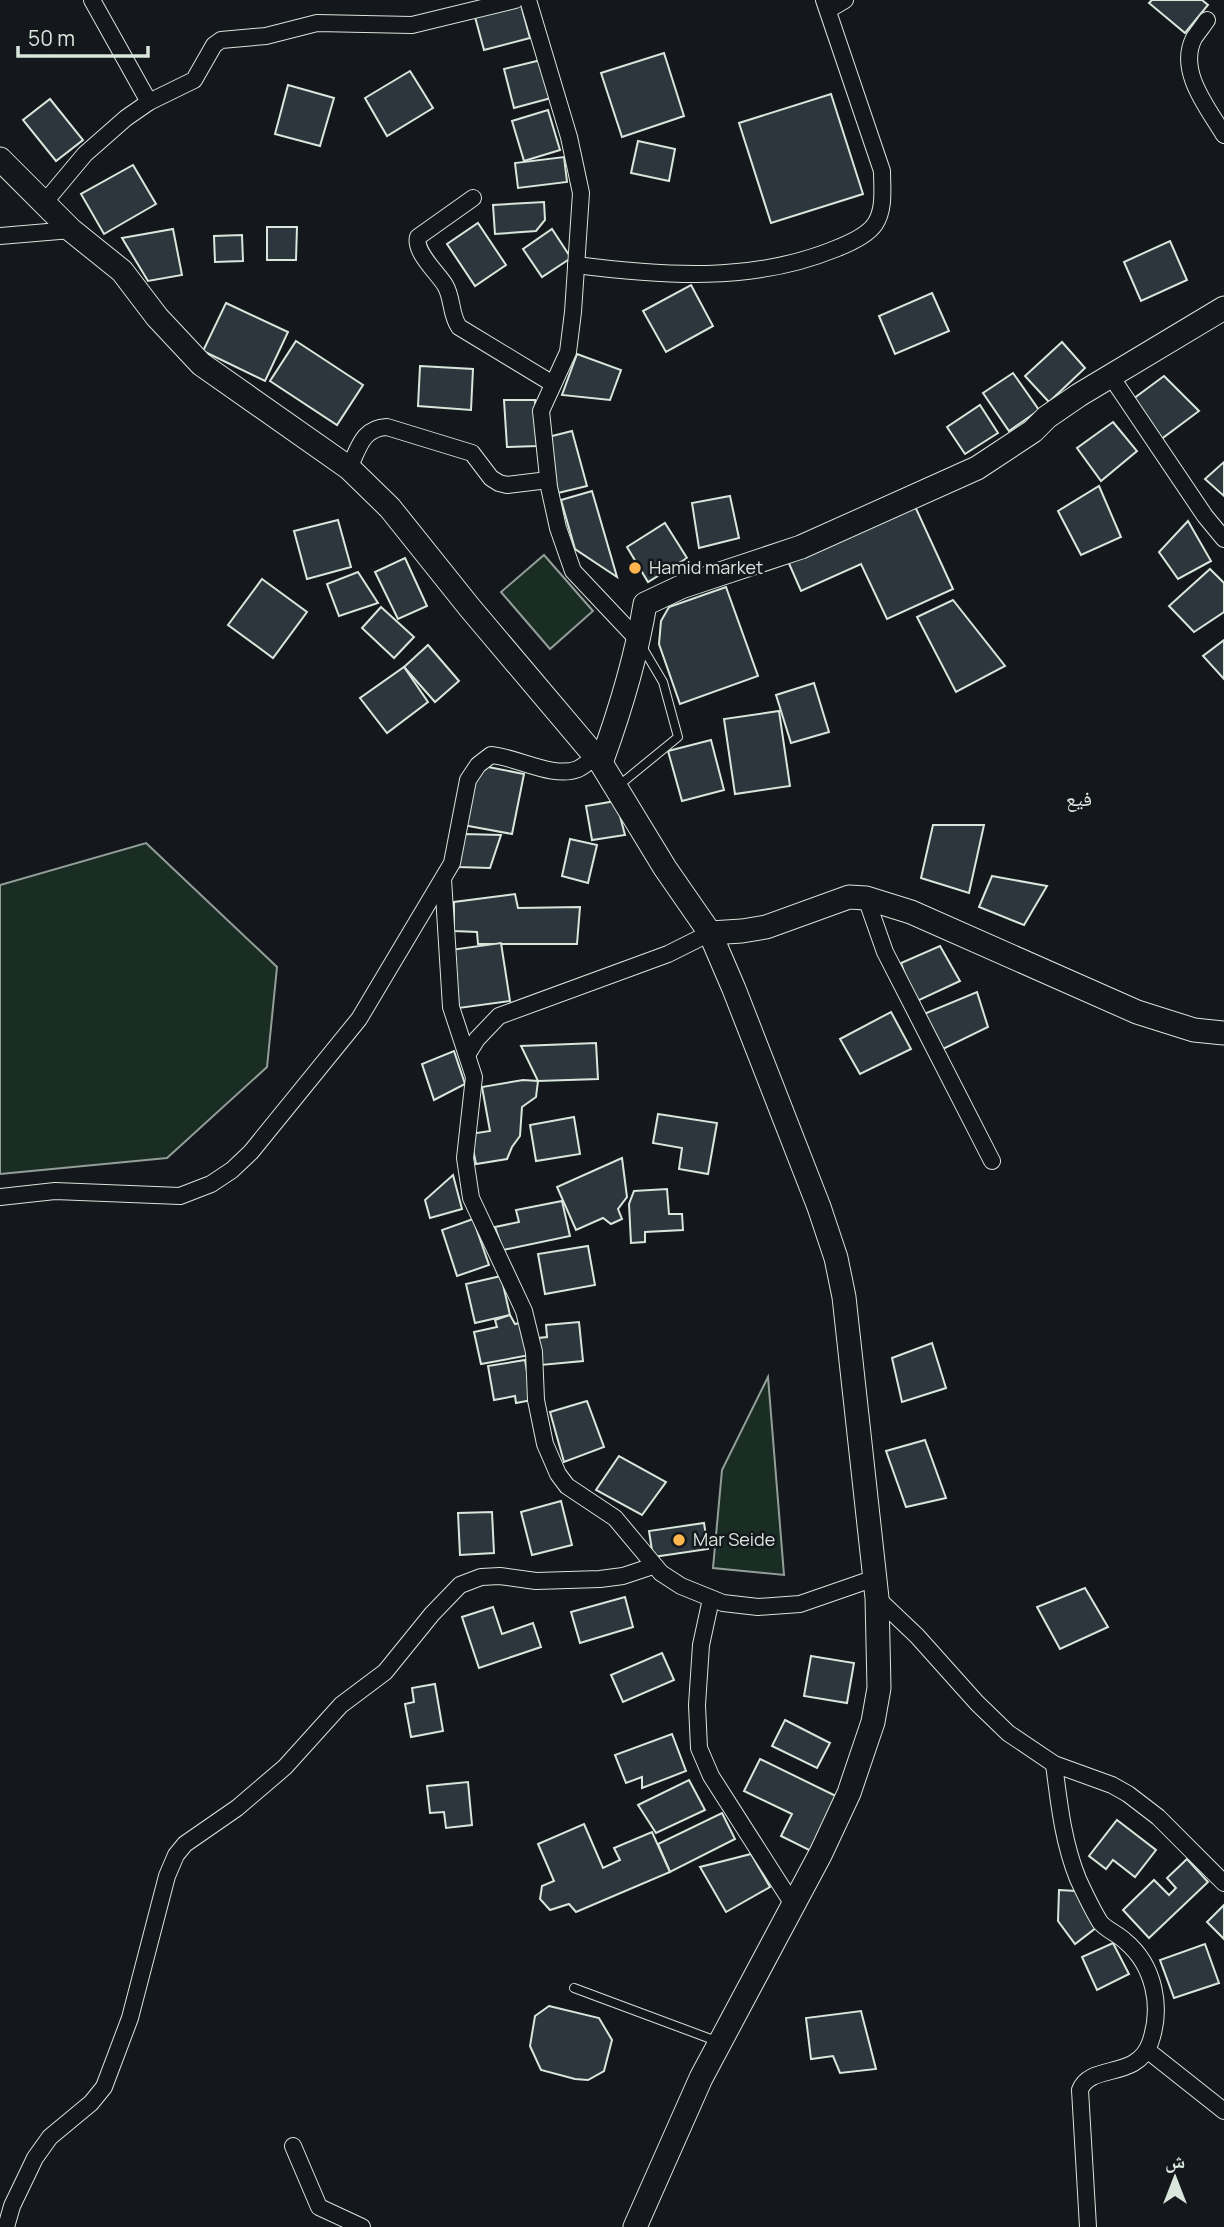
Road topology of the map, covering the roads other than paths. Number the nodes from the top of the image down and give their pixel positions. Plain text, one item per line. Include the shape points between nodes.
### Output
1 (92, 0) edge
2 (515, 0) edge
3 (528, 0) edge
4 (845, 0) edge
5 (826, 5) edge
6 (1207, 20) dead end
7 (149, 102) junction
8 (1224, 135) edge
9 (0, 159) edge
10 (473, 198) dead end
11 (44, 203) junction
12 (71, 230) junction
13 (0, 236) edge
14 (576, 265) junction
15 (1224, 307) edge
16 (1110, 375) junction
17 (553, 384) junction
18 (349, 468) junction
19 (548, 480) junction
20 (1224, 539) edge
21 (639, 641) junction
22 (598, 760) junction
23 (617, 787) junction
24 (443, 878) junction
25 (866, 898) junction
26 (710, 933) junction
27 (1224, 1033) edge
28 (467, 1055) junction
29 (992, 1161) dead end
30 (0, 1197) edge
31 (653, 1566) junction
32 (876, 1588) junction
33 (710, 1599) junction
34 (1054, 1764) junction
35 (1224, 1883) edge
36 (794, 1906) junction
37 (574, 1987) dead end
38 (720, 2042) junction
39 (1147, 2050) junction
40 (1224, 2111) edge
41 (293, 2146) dead end
42 (6, 2227) edge
43 (362, 2227) edge
44 (635, 2227) edge
45 (1088, 2227) edge

1 - 7 street
2 - 7 street via 412,25 317,23 267,36 221,40 194,80
3 - 14 street via 581,193
4 - 5 street
5 - 14 street via 882,171 882,198 875,224 823,254 745,272 675,274
6 - 8 street via 1193,40 1189,73
7 - 11 street via 85,154
9 - 11 main road
10 - 17 street via 418,236 417,246 447,288 459,327
11 - 12 main road
12 - 13 street
12 - 18 main road via 122,271 164,326 201,364
14 - 17 street via 568,352
15 - 16 main road
16 - 20 street
16 - 21 main road via 977,468 801,547 681,587 645,604
17 - 19 street via 541,411
18 - 19 street via 368,432 387,427 472,453 499,483
18 - 22 main road via 390,508
19 - 21 street via 573,571
21 - 22 main road
21 - 23 lane via 663,682 678,737
22 - 23 main road
22 - 24 street via 568,772 507,757 491,755 484,760 468,780 452,863
23 - 26 main road
24 - 28 street via 451,1007
24 - 30 street via 359,1019 232,1170 204,1188 180,1196 55,1191
25 - 26 main road via 849,897 766,927
25 - 27 main road via 922,916 1146,1015 1194,1030
25 - 29 street via 885,952
26 - 28 street via 668,954 499,1016
26 - 32 main road via 836,1258
28 - 31 street via 474,1086 465,1158 471,1198 524,1311 545,1444 567,1486 615,1518
31 - 33 street
31 - 42 street via 600,1579 536,1581 491,1576 460,1585 385,1672 341,1705 276,1776 185,1844 167,1876 130,2018 104,2087 50,2137 35,2158
32 - 33 street via 800,1604 758,1607
32 - 34 street via 977,1703 1008,1733
32 - 36 main road via 878,1688 873,1721 849,1793
33 - 36 street via 701,1645 699,1748 711,1776
34 - 35 street via 1128,1794 1158,1817
34 - 39 street via 1062,1828 1079,1879 1101,1924 1127,1942 1150,1970 1155,2006
36 - 38 main road
37 - 38 lane
38 - 44 main road
39 - 40 street
39 - 45 street via 1130,2066 1090,2077 1080,2090
41 - 43 street via 319,2207

